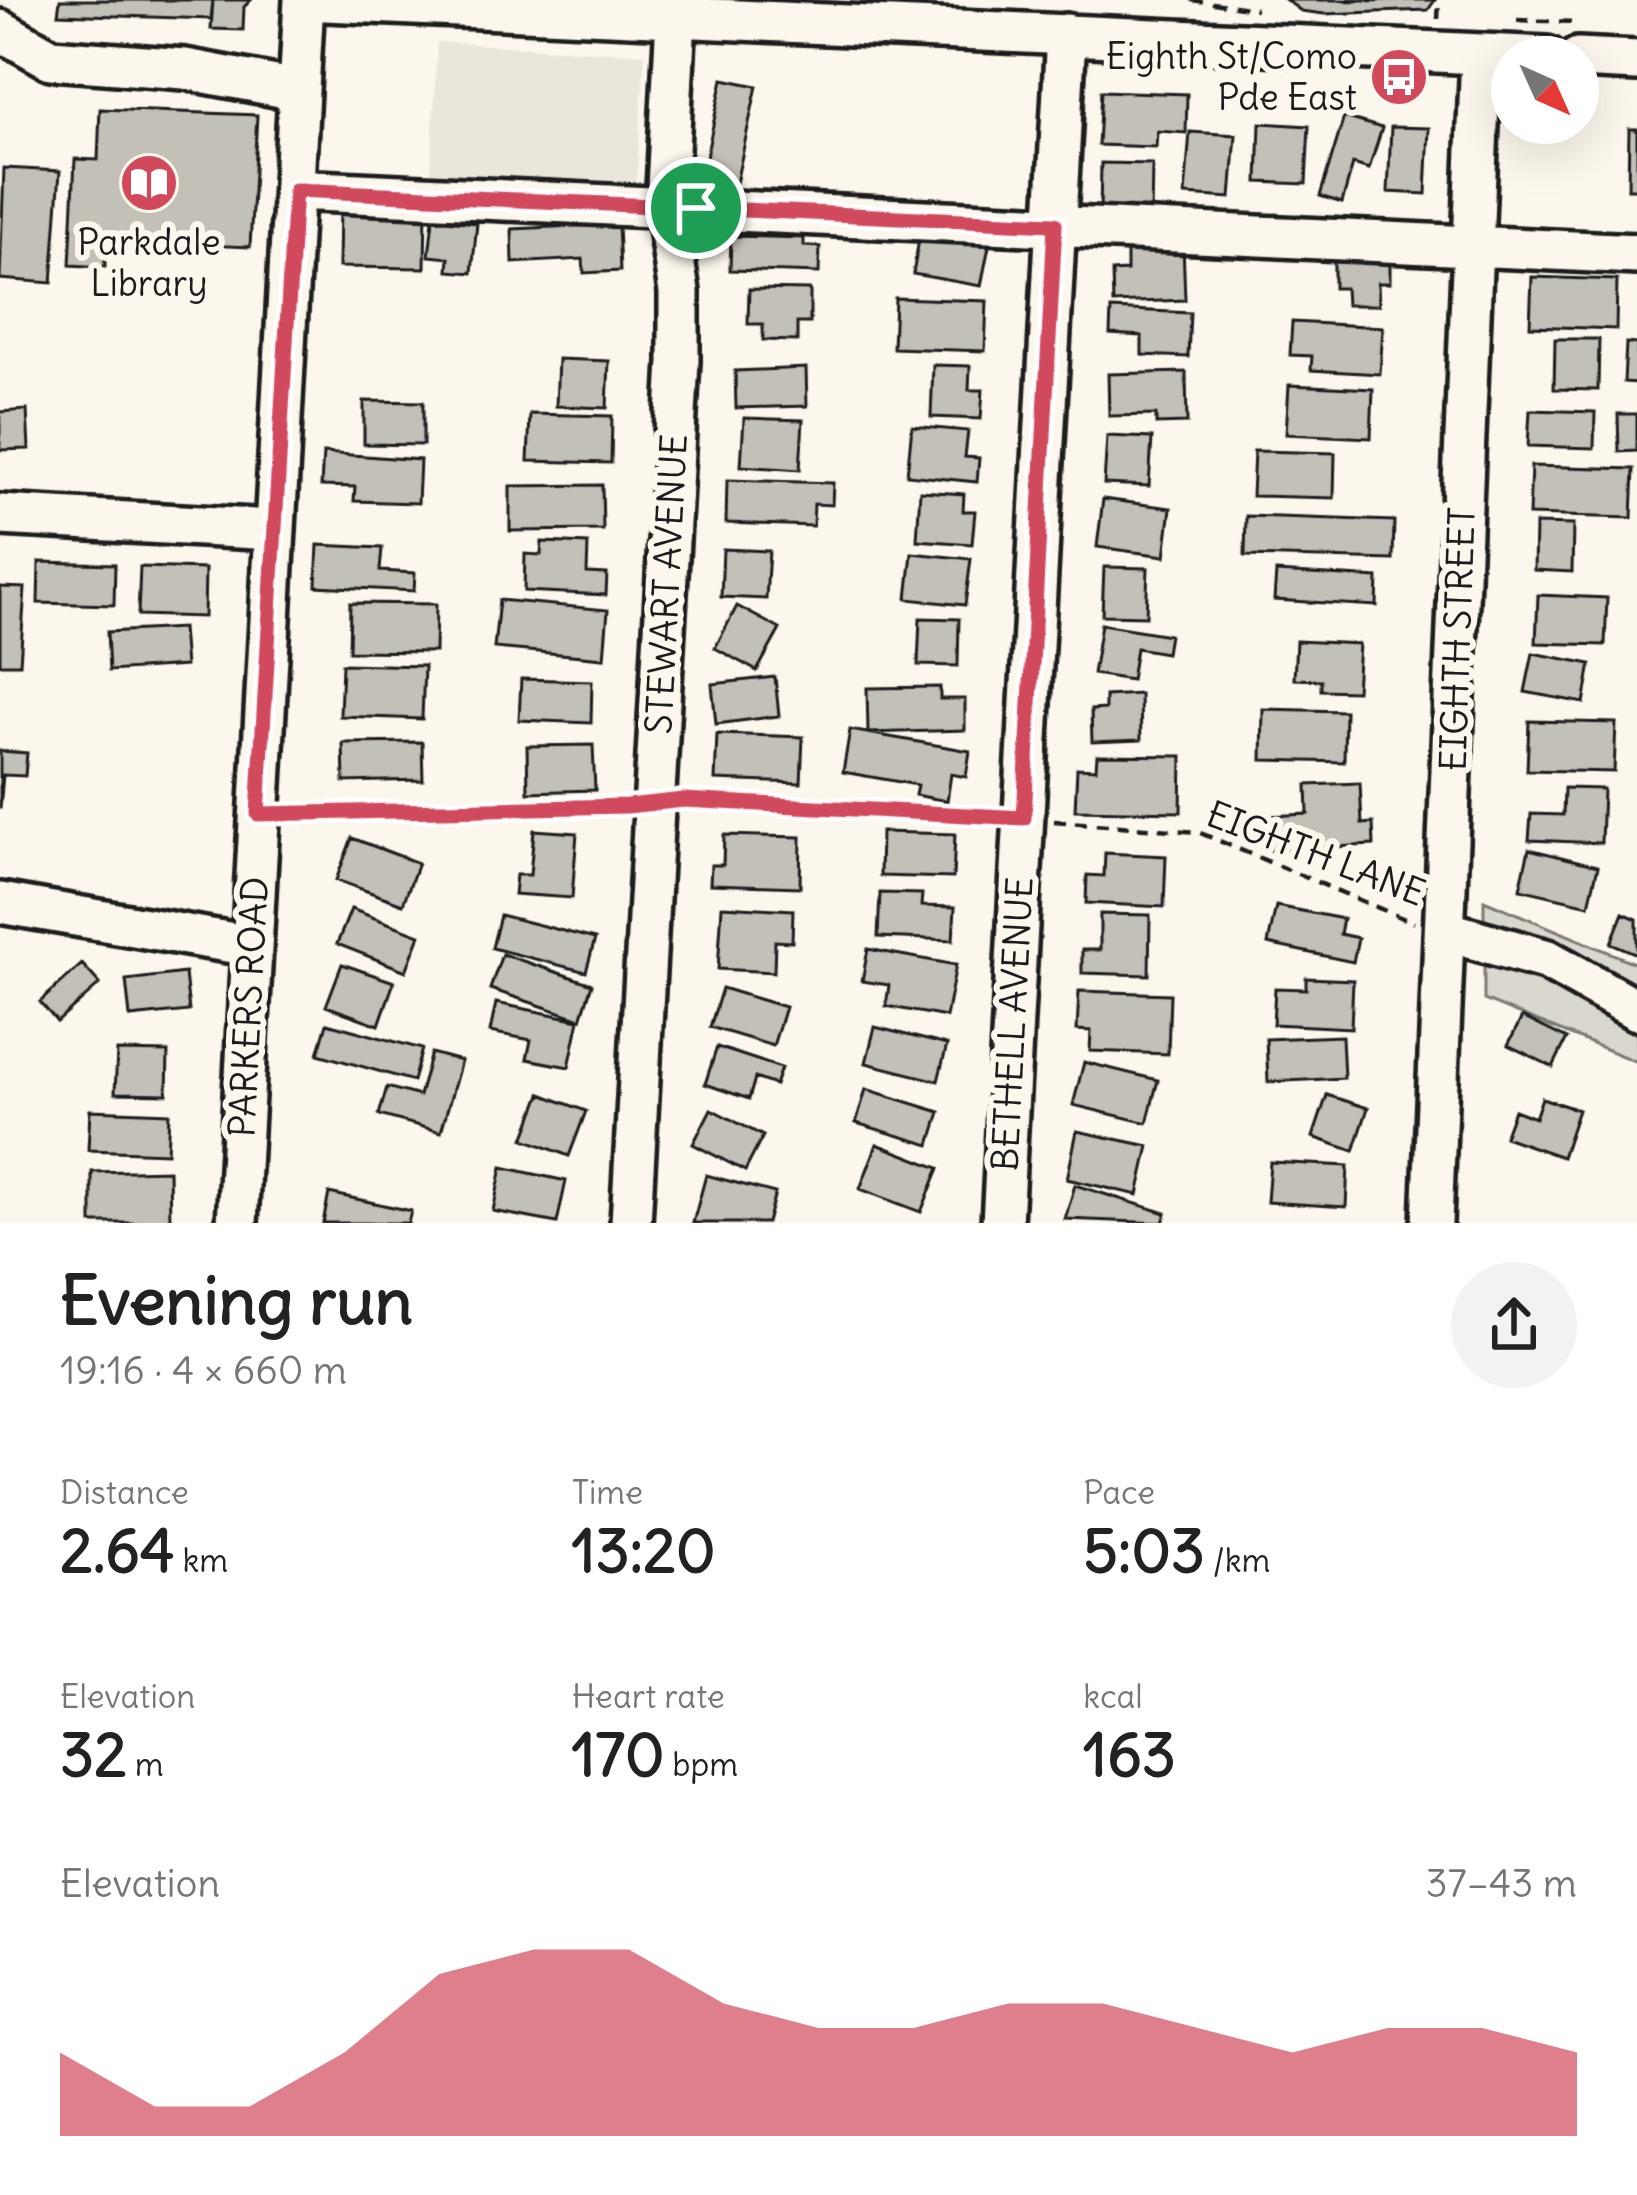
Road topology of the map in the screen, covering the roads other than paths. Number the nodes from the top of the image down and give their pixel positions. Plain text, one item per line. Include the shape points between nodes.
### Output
1 (18, 0) edge
2 (304, 0) edge
3 (676, 17) junction
4 (0, 18) edge
5 (0, 30) edge
6 (1066, 34) junction
7 (1481, 54) junction
8 (1491, 54) edge
9 (1599, 59) edge
10 (1637, 61) edge
11 (298, 74) junction
12 (295, 190) junction
13 (666, 207) junction
14 (1055, 224) junction
15 (1473, 248) junction
16 (1637, 254) edge
17 (0, 515) edge
18 (272, 530) junction
19 (0, 903) edge
20 (1445, 931) junction
21 (251, 946) junction
22 (1637, 1010) edge
23 (237, 1223) edge
24 (631, 1223) edge
25 (1002, 1223) edge
26 (1432, 1223) edge

1 - 4 street
2 - 3 street
2 - 11 street, PARKERS ROAD
3 - 6 street
3 - 13 street, STEWART AVENUE
5 - 11 street via 51,59
6 - 7 street
6 - 14 street, BETHELL AVENUE
7 - 8 street
7 - 15 street, EIGHTH STREET
9 - 10 street
11 - 12 street, PARKERS ROAD
12 - 13 street
12 - 18 street, PARKERS ROAD
13 - 14 street
13 - 24 street, STEWART AVENUE via 679,361
14 - 15 street
14 - 25 street, BETHELL AVENUE
15 - 16 street
15 - 20 street, EIGHTH STREET
17 - 18 street
18 - 21 street, PARKERS ROAD
19 - 21 street
20 - 22 street via 1548,959
20 - 26 street, EIGHTH STREET
21 - 23 street, PARKERS ROAD

